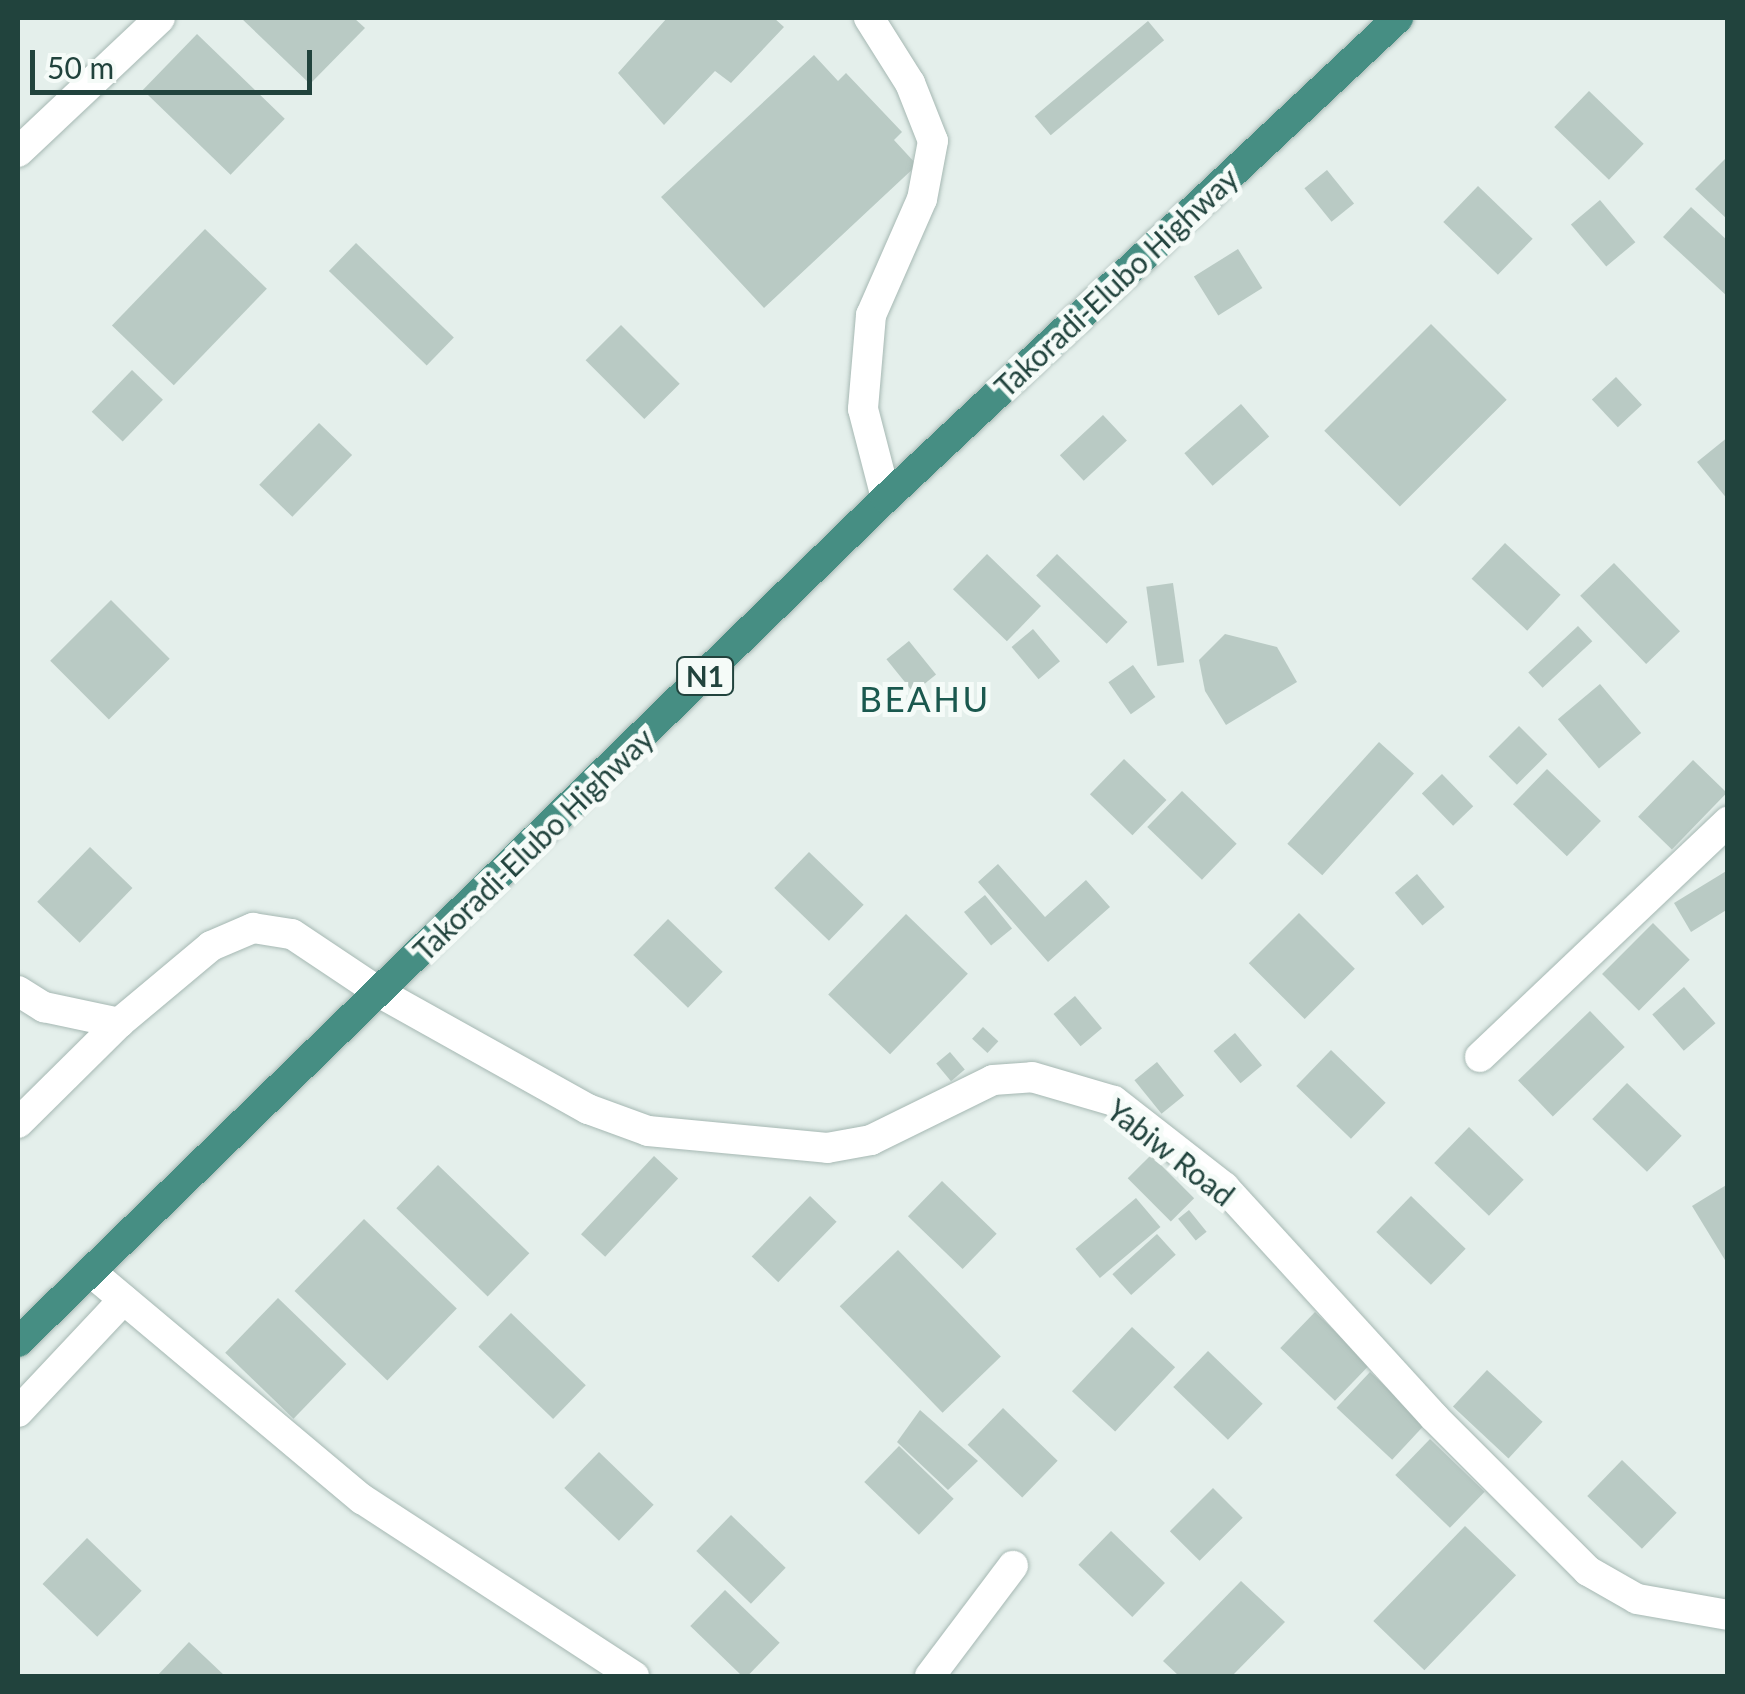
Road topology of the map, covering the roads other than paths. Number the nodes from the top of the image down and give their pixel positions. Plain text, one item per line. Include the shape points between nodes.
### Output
1 (160, 18) edge
2 (869, 18) edge
3 (1398, 18) edge
4 (18, 152) edge
5 (886, 498) junction
6 (1728, 822) edge
7 (18, 991) edge
8 (382, 994) junction
9 (119, 1024) junction
10 (1480, 1057) dead end
11 (18, 1123) edge
12 (90, 1272) junction
13 (122, 1300) junction
14 (18, 1342) edge
15 (18, 1412) edge
16 (1012, 1566) dead end
17 (1728, 1615) edge
18 (634, 1676) edge
19 (930, 1676) edge

1 - 4 street
2 - 5 street via 910,83 933,141 922,199 871,315 863,409
3 - 5 highway, Takoradi-Elubo Highway / N1
5 - 8 highway, Takoradi-Elubo Highway / N1
6 - 10 street
7 - 9 street via 44,1007
8 - 9 street, Yabiw Road via 292,934 253,928 211,946
8 - 12 highway, Takoradi-Elubo Highway / N1
8 - 17 street, Yabiw Road via 588,1109 648,1131 827,1148 871,1140 993,1080 1032,1076 1114,1101 1224,1187 1434,1417 1588,1571 1637,1599
9 - 11 street, Yabiw Road
12 - 13 street
12 - 14 highway, Takoradi-Elubo Highway / N1
13 - 15 street
13 - 18 street via 362,1499
16 - 19 street

